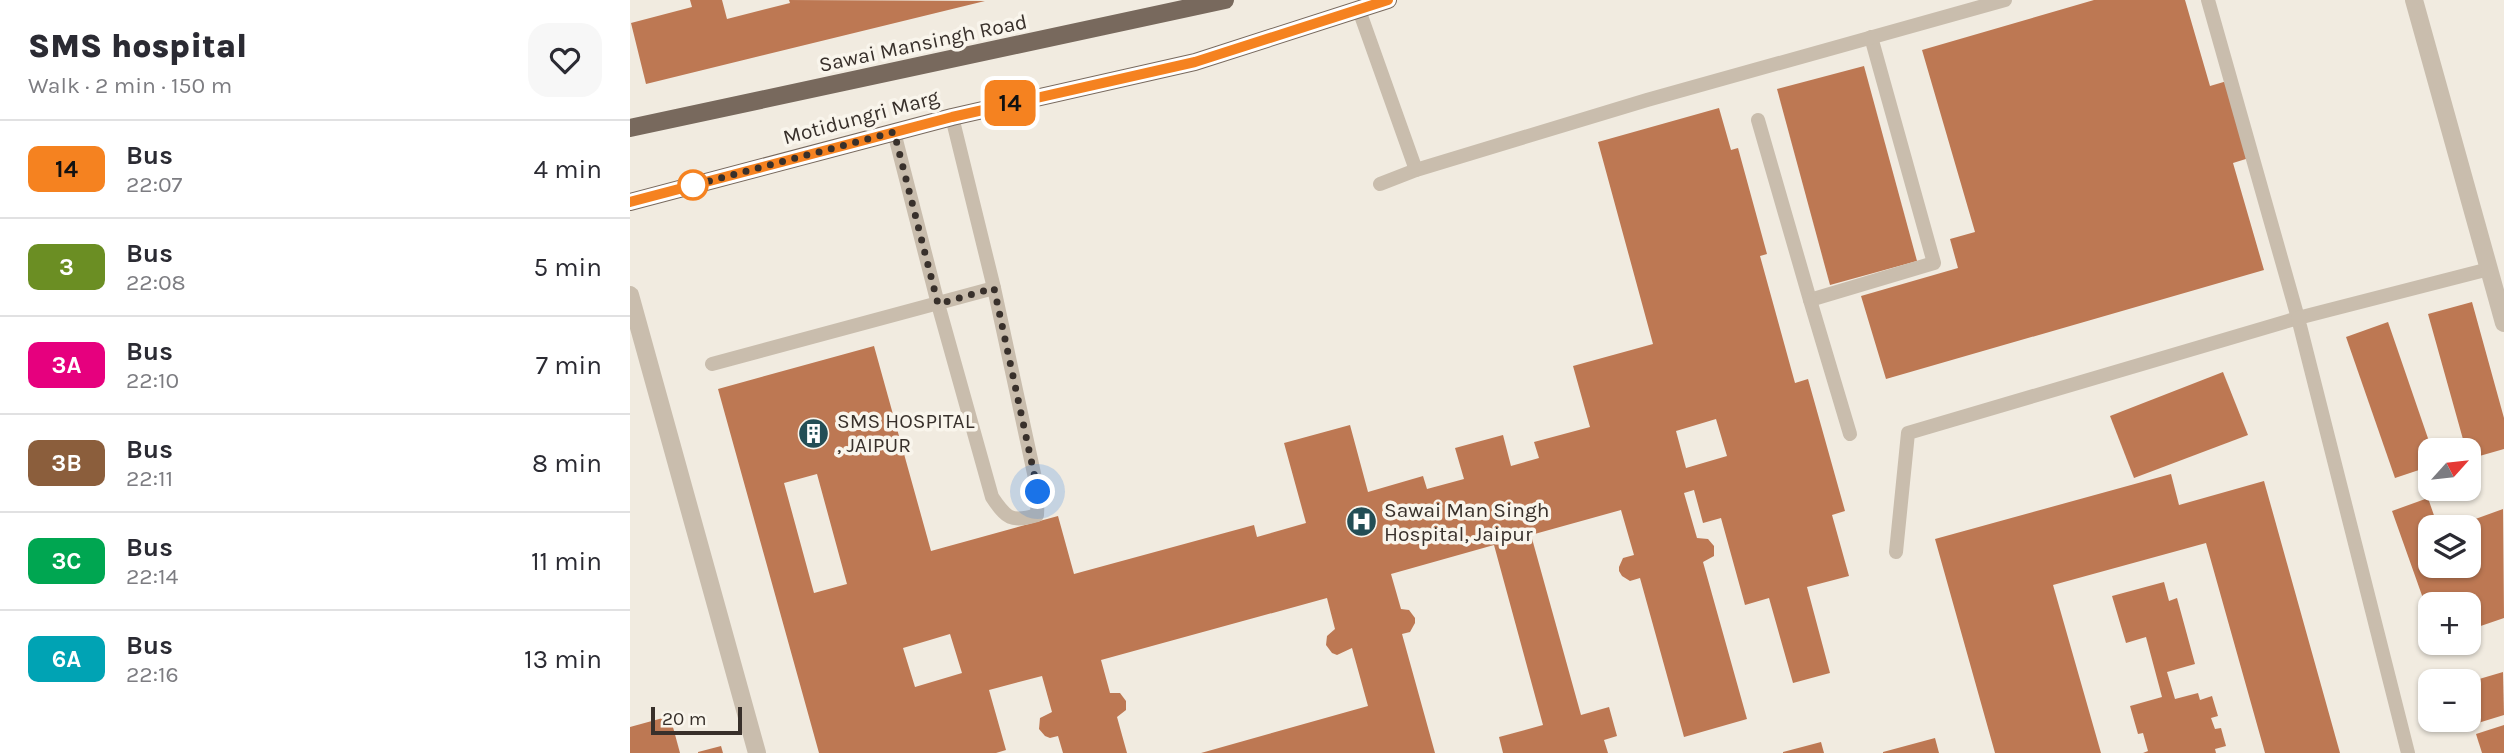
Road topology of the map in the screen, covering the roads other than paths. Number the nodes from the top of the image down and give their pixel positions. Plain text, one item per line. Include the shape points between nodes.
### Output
1 (1225, 0) edge
2 (1388, 0) edge
3 (2005, 0) edge
4 (2208, 0) edge
5 (2414, 0) edge
6 (1359, 10) junction
7 (1871, 37) junction
8 (952, 117) junction
9 (1758, 120) dead end
10 (630, 128) edge
11 (894, 132) junction
12 (1416, 170) junction
13 (1380, 184) dead end
14 (630, 202) edge
15 (2489, 269) junction
16 (994, 288) junction
17 (630, 295) edge
18 (1810, 300) junction
19 (938, 304) junction
20 (2298, 318) junction
21 (2504, 323) edge
22 (712, 364) dead end
23 (1850, 434) dead end
24 (1896, 552) dead end
25 (757, 753) edge
26 (2408, 753) edge

1 - 10 main road, Sawai Mansingh Road
2 - 6 main road, Motidungri Marg
3 - 7 lane
4 - 20 lane
5 - 15 street
6 - 8 main road, Motidungri Marg via 1195,62
6 - 12 lane
7 - 12 lane
7 - 18 lane via 1934,263
8 - 11 main road, Motidungri Marg
8 - 16 lane
9 - 18 lane
11 - 14 main road, Motidungri Marg
11 - 19 lane
12 - 13 lane
15 - 20 lane
15 - 21 street
16 - 19 lane
16 - 19 lane via 1038,492 1037,515 1020,520 1004,515 992,497
17 - 25 street
18 - 23 lane
19 - 22 lane
20 - 24 lane via 1908,433
20 - 26 lane

